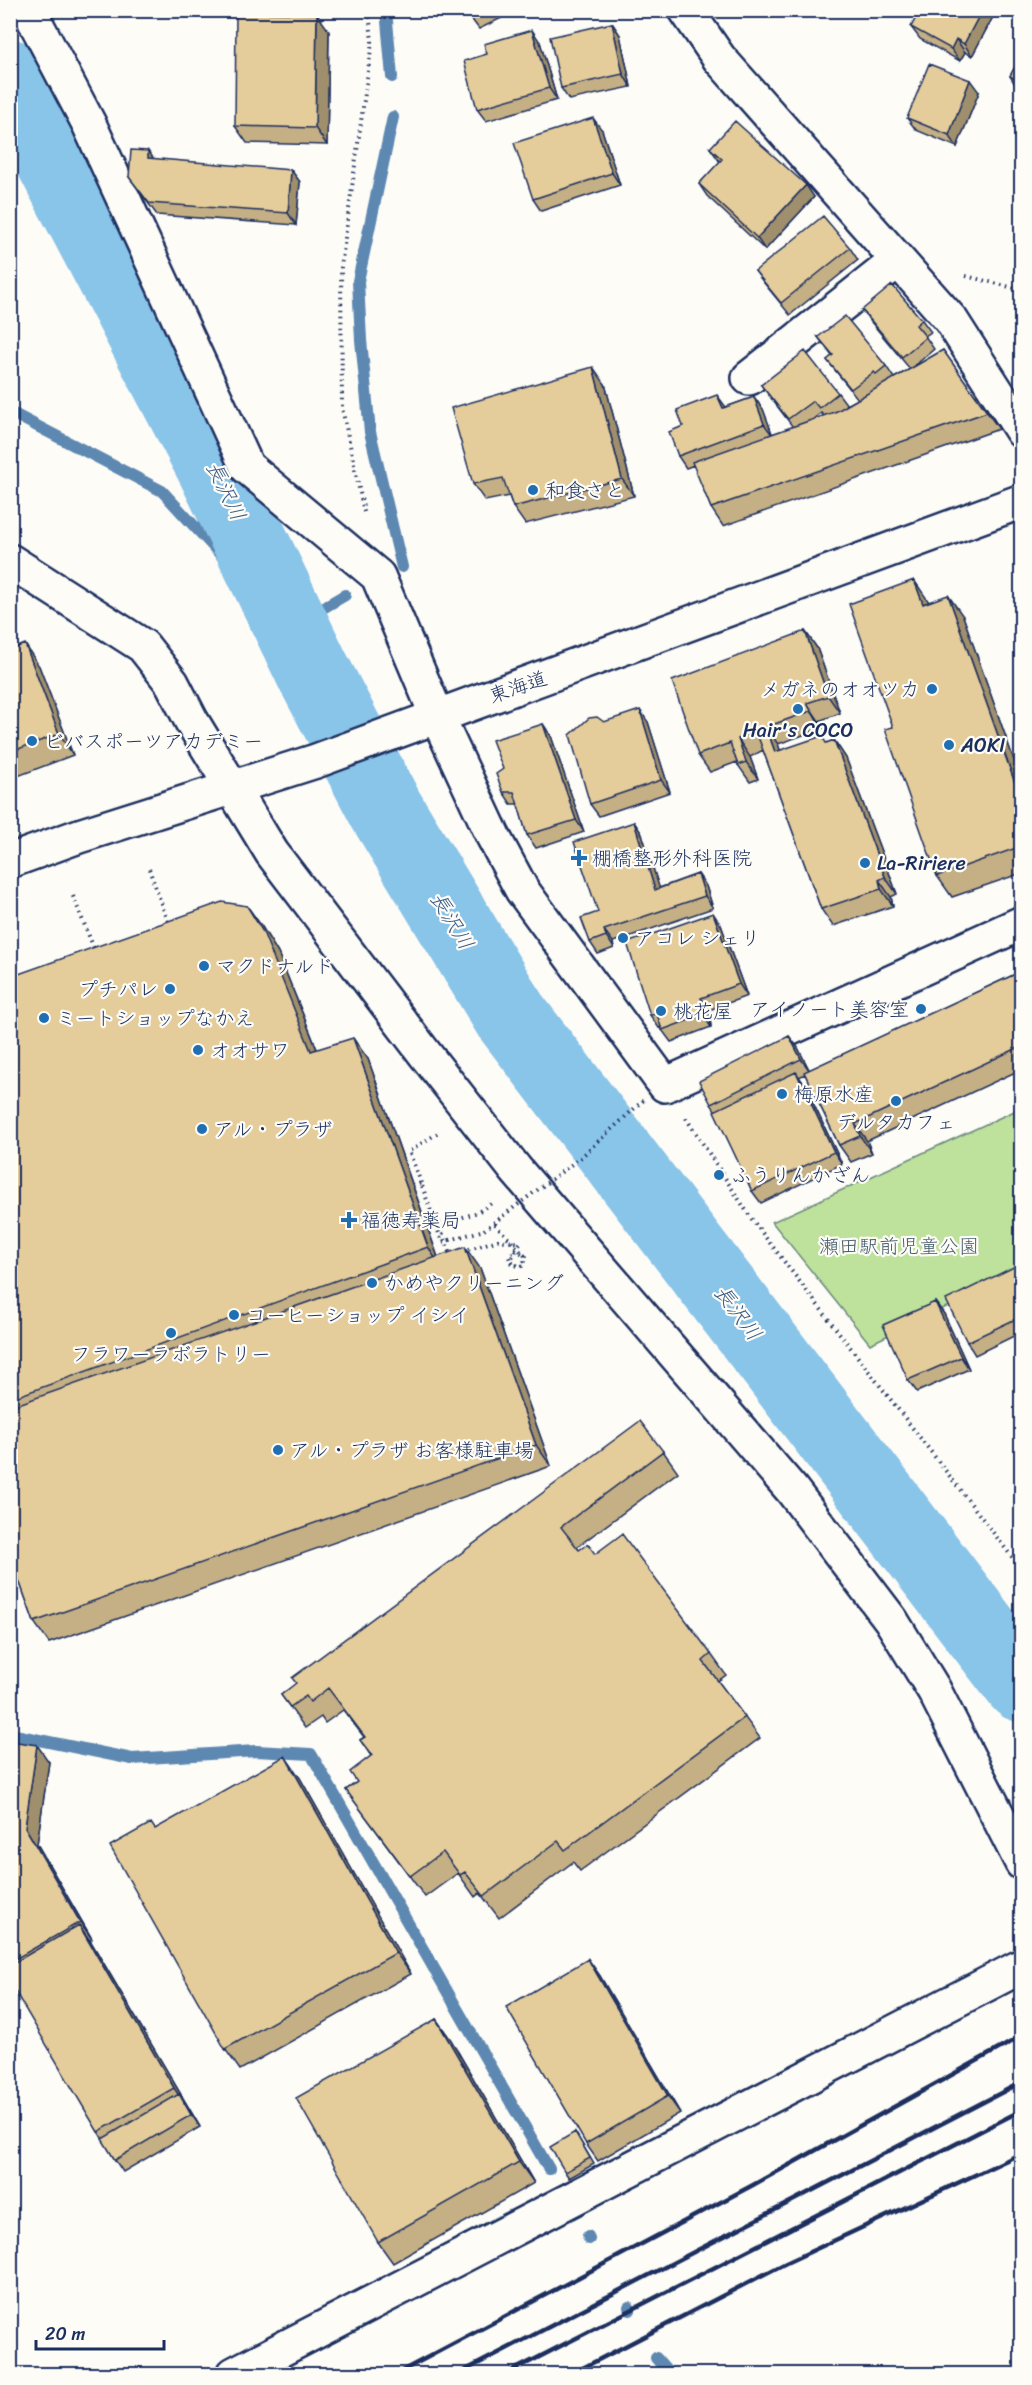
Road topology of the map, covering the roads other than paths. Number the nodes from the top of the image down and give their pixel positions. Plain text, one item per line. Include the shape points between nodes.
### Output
1 (29, 10) edge
2 (686, 10) edge
3 (897, 261) junction
4 (748, 378) dead end
5 (1022, 431) edge
6 (1022, 501) edge
7 (10, 561) edge
8 (437, 716) junction
9 (232, 787) junction
10 (10, 861) edge
11 (1022, 923) edge
12 (1022, 1863) edge
13 (1022, 1966) edge
14 (234, 2374) edge

1 - 8 main road via 89,124 247,467 378,576
2 - 3 main road via 719,58
3 - 4 main road
3 - 5 main road via 951,320
6 - 8 main road, 東海道
7 - 9 main road via 143,646 172,683
8 - 9 main road, 東海道
8 - 11 main road via 522,890 655,1092
9 - 10 main road, 東海道
9 - 12 main road via 272,853 516,1170 792,1490 891,1620 934,1690
13 - 14 main road

